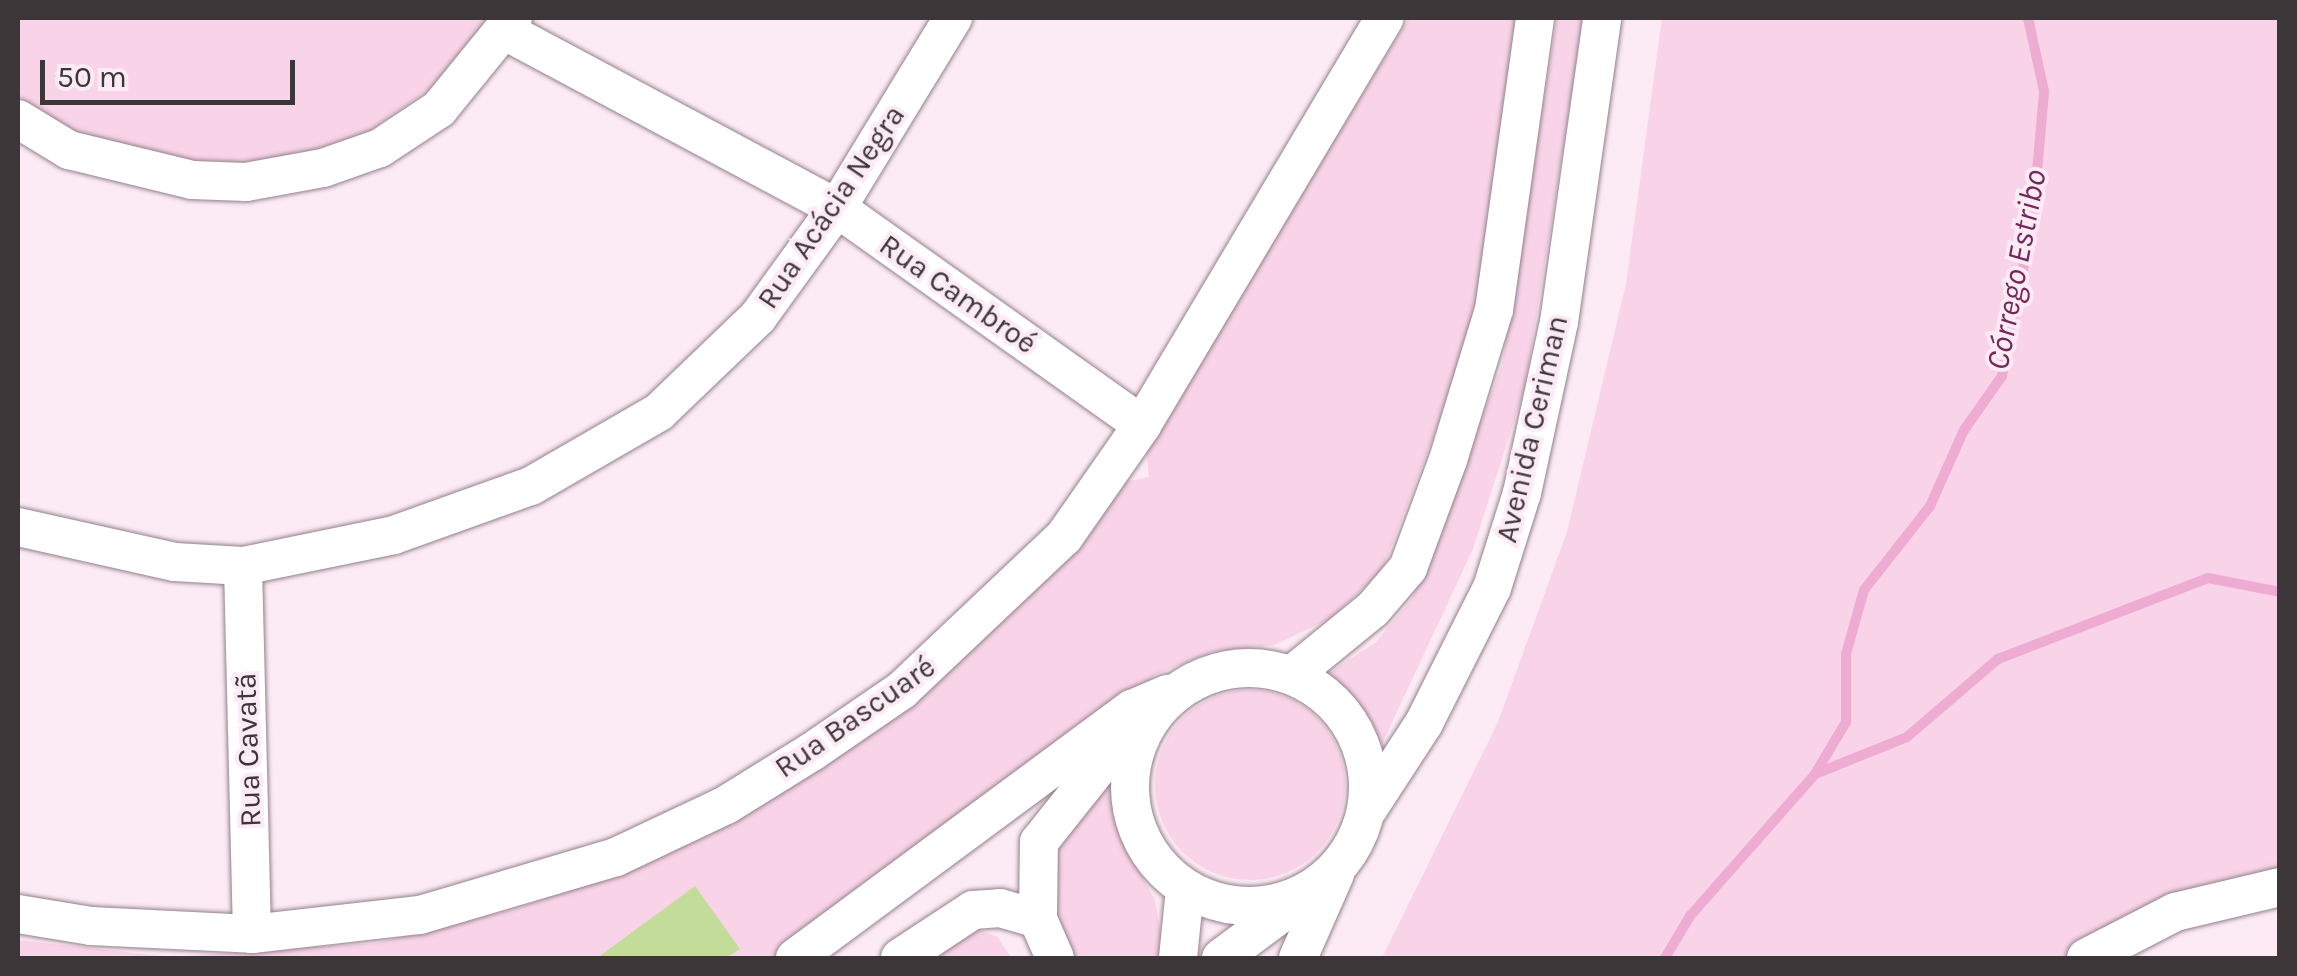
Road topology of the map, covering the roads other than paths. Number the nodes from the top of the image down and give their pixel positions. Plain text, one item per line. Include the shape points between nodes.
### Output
1 (952, 18) edge
2 (1385, 18) edge
3 (1535, 18) edge
4 (1602, 18) edge
5 (509, 24) edge
6 (19, 122) edge
7 (837, 208) junction
8 (1142, 425) junction
9 (18, 527) edge
10 (243, 566) junction
11 (1292, 676) junction
12 (1180, 689) junction
13 (1137, 744) junction
14 (1368, 809) junction
15 (1328, 878) junction
16 (2280, 887) edge
17 (1185, 889) junction
18 (18, 914) edge
19 (1038, 919) junction
20 (252, 934) junction
21 (795, 958) edge
22 (900, 958) edge
23 (1055, 958) edge
24 (1178, 958) edge
25 (1221, 958) edge
26 (1298, 958) edge
27 (2086, 958) edge

1 - 7 street, Rua Acácia Negra
2 - 8 street, Rua Bascuaré
3 - 11 street via 1494,310 1428,514 1408,568 1373,610
4 - 14 street, Avenida Ceriman via 1558,322 1522,493 1492,588 1424,723
5 - 6 street via 439,110 380,148 246,182 129,169 69,150
5 - 7 street, Rua Cambroé
7 - 8 street, Rua Cambroé
7 - 10 street, Rua Acácia Negra via 758,317 659,412 531,486 394,534
8 - 20 street, Rua Bascuaré via 1064,537 983,620 902,690 726,805 616,857 524,889 420,915
9 - 10 street, Rua Acácia Negra via 175,562
10 - 20 street, Rua Cavatã
11 - 12 street via 1254,667 1215,672
11 - 14 street via 1328,697 1354,729 1368,768
12 - 13 street via 1154,712
12 - 21 street via 1132,709
13 - 17 street via 1129,784 1136,825 1155,861
13 - 19 street via 1100,764 1039,842
14 - 15 street via 1357,842
15 - 17 street via 1276,905 1229,906
15 - 25 street
15 - 26 street
16 - 27 street via 2176,912
17 - 24 street
18 - 20 street, Rua Bascuaré via 92,926
19 - 22 street via 973,910
19 - 23 street

